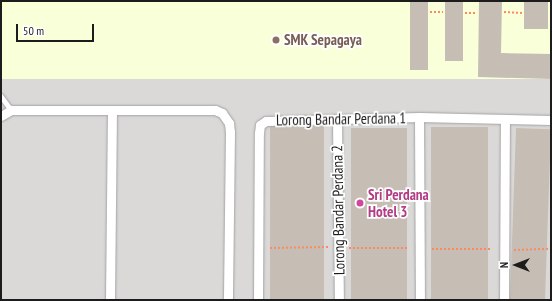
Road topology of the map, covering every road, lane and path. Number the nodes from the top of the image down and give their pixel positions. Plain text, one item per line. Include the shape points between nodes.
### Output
1 (430, 12) dead end
2 (443, 12) dead end
3 (504, 12) dead end
4 (465, 13) dead end
5 (477, 13) dead end
6 (522, 13) dead end
7 (1, 96) edge
8 (11, 110) junction
9 (112, 110) junction
10 (1, 116) edge
11 (418, 117) junction
12 (337, 119) junction
13 (505, 119) junction
14 (551, 120) edge
15 (328, 247) dead end
16 (270, 248) dead end
17 (349, 248) dead end
18 (409, 248) dead end
19 (432, 249) dead end
20 (492, 249) dead end
21 (514, 250) dead end
22 (551, 250) edge
23 (110, 300) edge
24 (228, 300) edge
25 (258, 300) edge
26 (339, 300) edge
27 (420, 300) edge
28 (504, 300) edge

1 - 2 path
3 - 6 path
4 - 5 path
7 - 8 lane
8 - 9 street
8 - 10 street
9 - 23 street
9 - 24 street via 215,110 226,117 230,132
11 - 12 street, Lorong Bandar Perdana 1
11 - 13 street, Lorong Bandar Perdana 1
11 - 27 street
12 - 25 street, Lorong Bandar Perdana 1 via 274,119 260,125
12 - 26 street, Lorong Bandar Perdana 2
13 - 14 street, Lorong Bandar Perdana 1
13 - 28 street
15 - 16 path
17 - 18 path
19 - 20 path
21 - 22 path

